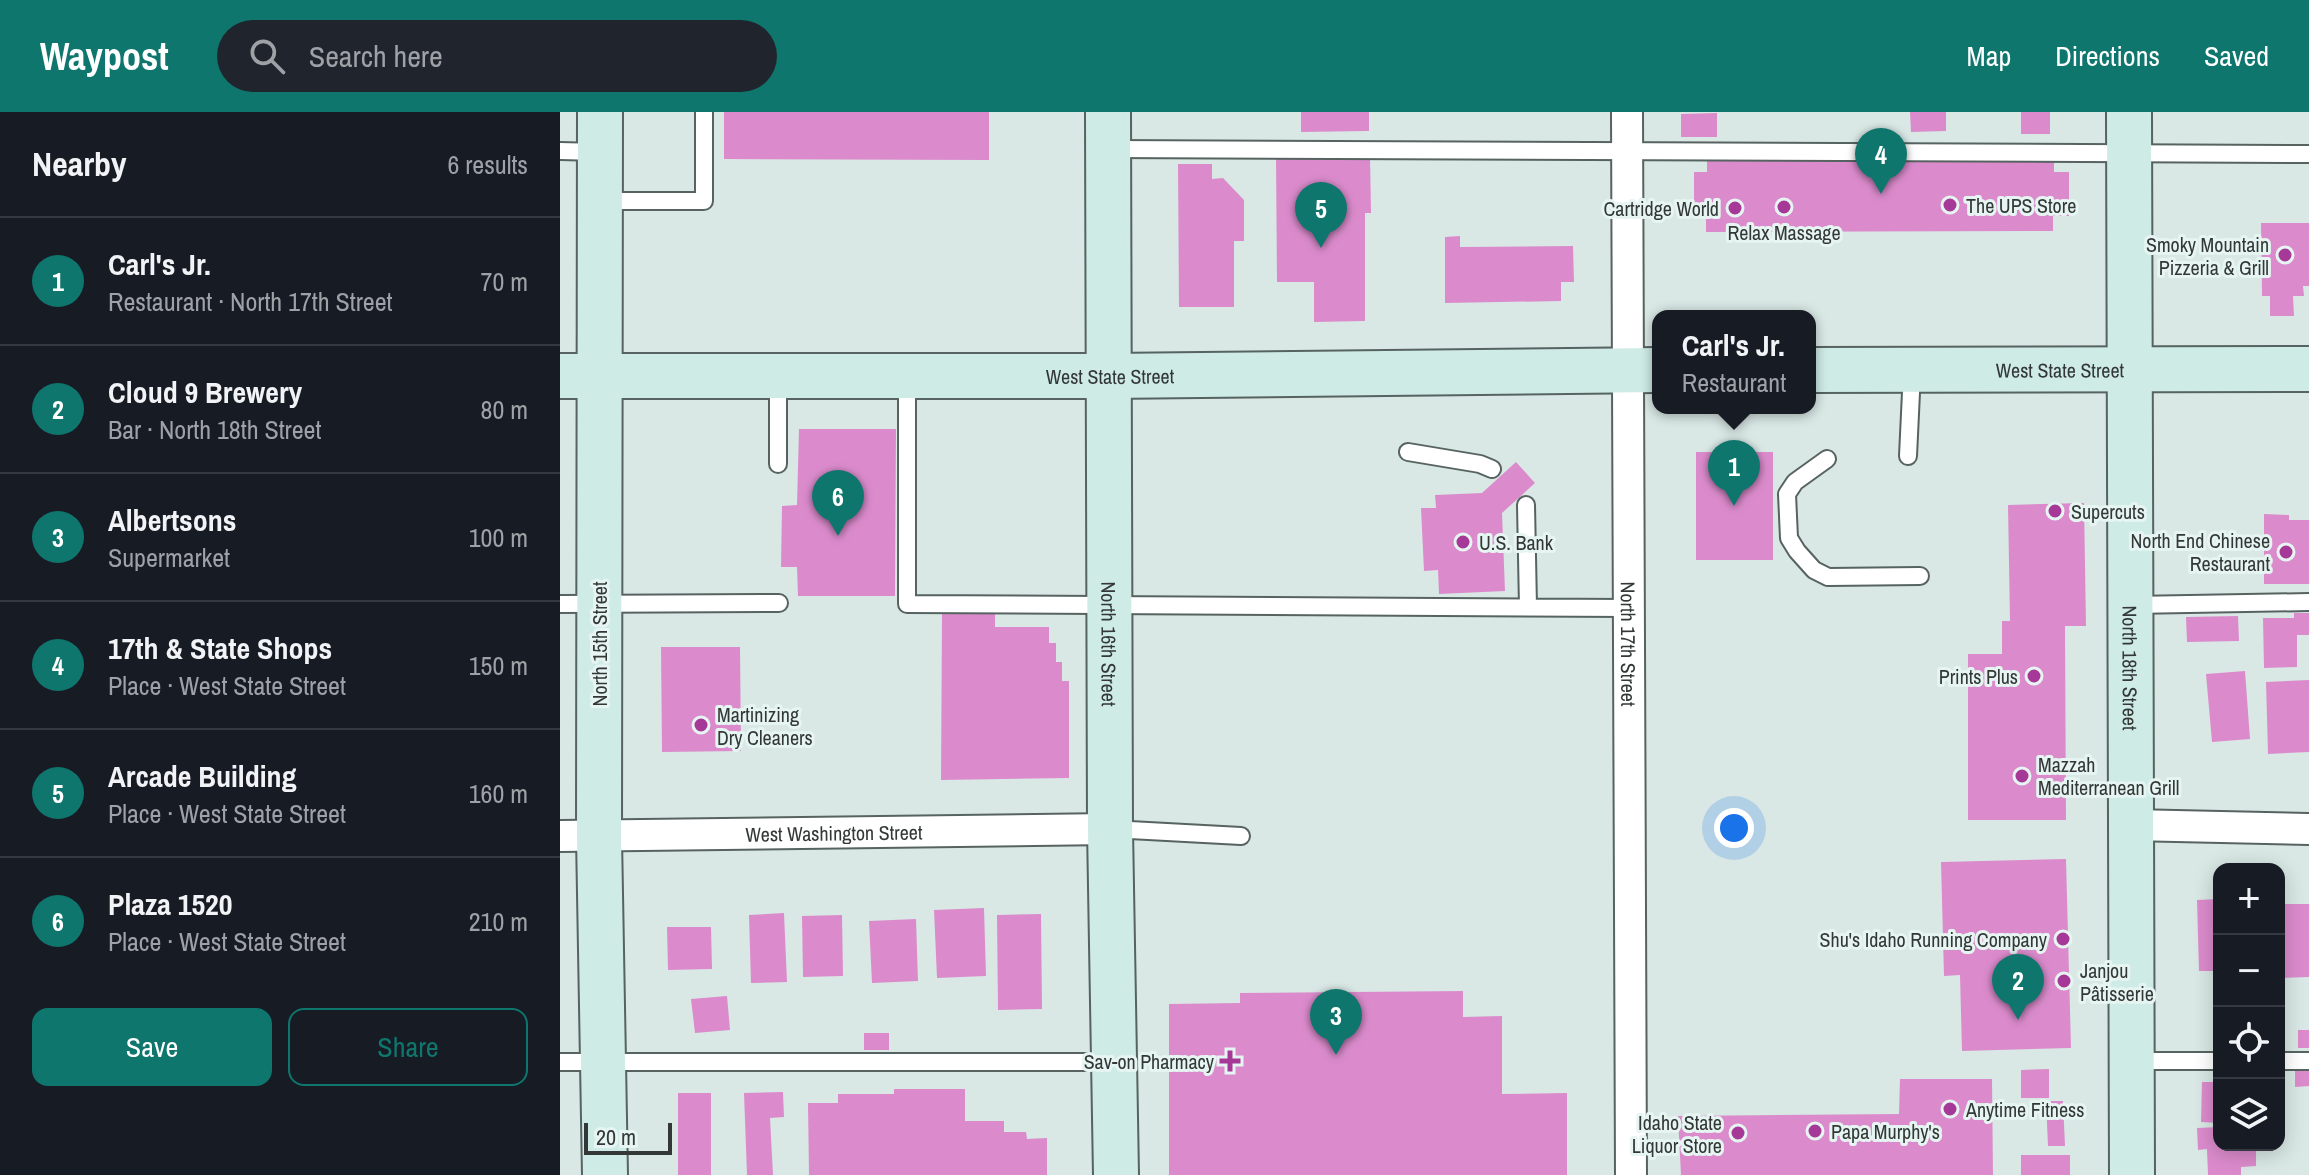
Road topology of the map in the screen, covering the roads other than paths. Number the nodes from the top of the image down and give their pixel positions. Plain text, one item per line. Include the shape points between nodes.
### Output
1 (704, 112) edge
2 (1627, 112) edge
3 (1108, 131) edge
4 (2129, 132) edge
5 (586, 138) edge
6 (1627, 151) junction
7 (2309, 154) edge
8 (599, 201) junction
9 (1912, 369) junction
10 (2130, 369) junction
11 (2309, 369) edge
12 (1643, 370) edge
13 (1816, 370) edge
14 (907, 375) junction
15 (579, 376) edge
16 (778, 376) junction
17 (1108, 376) junction
18 (1408, 452) dead end
19 (1908, 456) dead end
20 (1827, 459) dead end
21 (778, 464) dead end
22 (1492, 469) dead end
23 (1526, 505) dead end
24 (1920, 576) dead end
25 (2309, 602) edge
26 (779, 603) dead end
27 (579, 604) edge
28 (1109, 605) junction
29 (2130, 605) junction
30 (1528, 607) junction
31 (1629, 608) junction
32 (2131, 825) junction
33 (1110, 829) junction
34 (2309, 829) edge
35 (1241, 836) dead end
36 (579, 837) edge
37 (2131, 1061) junction
38 (2213, 1061) edge
39 (2285, 1061) edge
40 (2309, 1061) edge
41 (560, 1062) edge
42 (603, 1062) junction
43 (1114, 1062) junction
44 (605, 1175) edge
45 (1116, 1175) edge
46 (1631, 1175) edge
47 (2132, 1175) edge

1 - 8 lane via 704,201
2 - 6 street, North 17th Street
3 - 6 lane
3 - 17 main road, North 16th Street
4 - 6 lane
4 - 7 lane
4 - 10 main road, North 18th Street
5 - 8 main road, North 15th Street
6 - 12 street, North 17th Street
8 - 15 main road, North 15th Street
9 - 10 main road, West State Street
9 - 13 main road, West State Street
9 - 19 lane
10 - 11 main road, West State Street
10 - 29 main road, North 18th Street
12 - 17 main road, West State Street
12 - 31 street, North 17th Street
14 - 16 main road, West State Street
14 - 17 main road, West State Street
14 - 28 lane via 907,604
15 - 16 main road, West State Street
15 - 27 main road, North 15th Street
16 - 21 lane
17 - 28 main road, North 16th Street
18 - 22 lane
20 - 24 lane via 1787,494 1789,538 1797,551 1828,577
23 - 30 lane
25 - 29 lane
26 - 27 lane
27 - 36 main road, North 15th Street
28 - 30 lane
28 - 33 main road, North 16th Street
29 - 32 main road, North 18th Street
30 - 31 lane
31 - 46 street, North 17th Street
32 - 34 street
32 - 37 main road, North 18th Street
33 - 35 lane
33 - 36 street, West Washington Street
33 - 43 main road, North 16th Street
36 - 42 main road, North 15th Street
37 - 38 lane
37 - 47 main road, North 18th Street
39 - 40 lane
41 - 42 lane
42 - 43 lane
42 - 44 main road, North 15th Street
43 - 45 main road, North 16th Street

